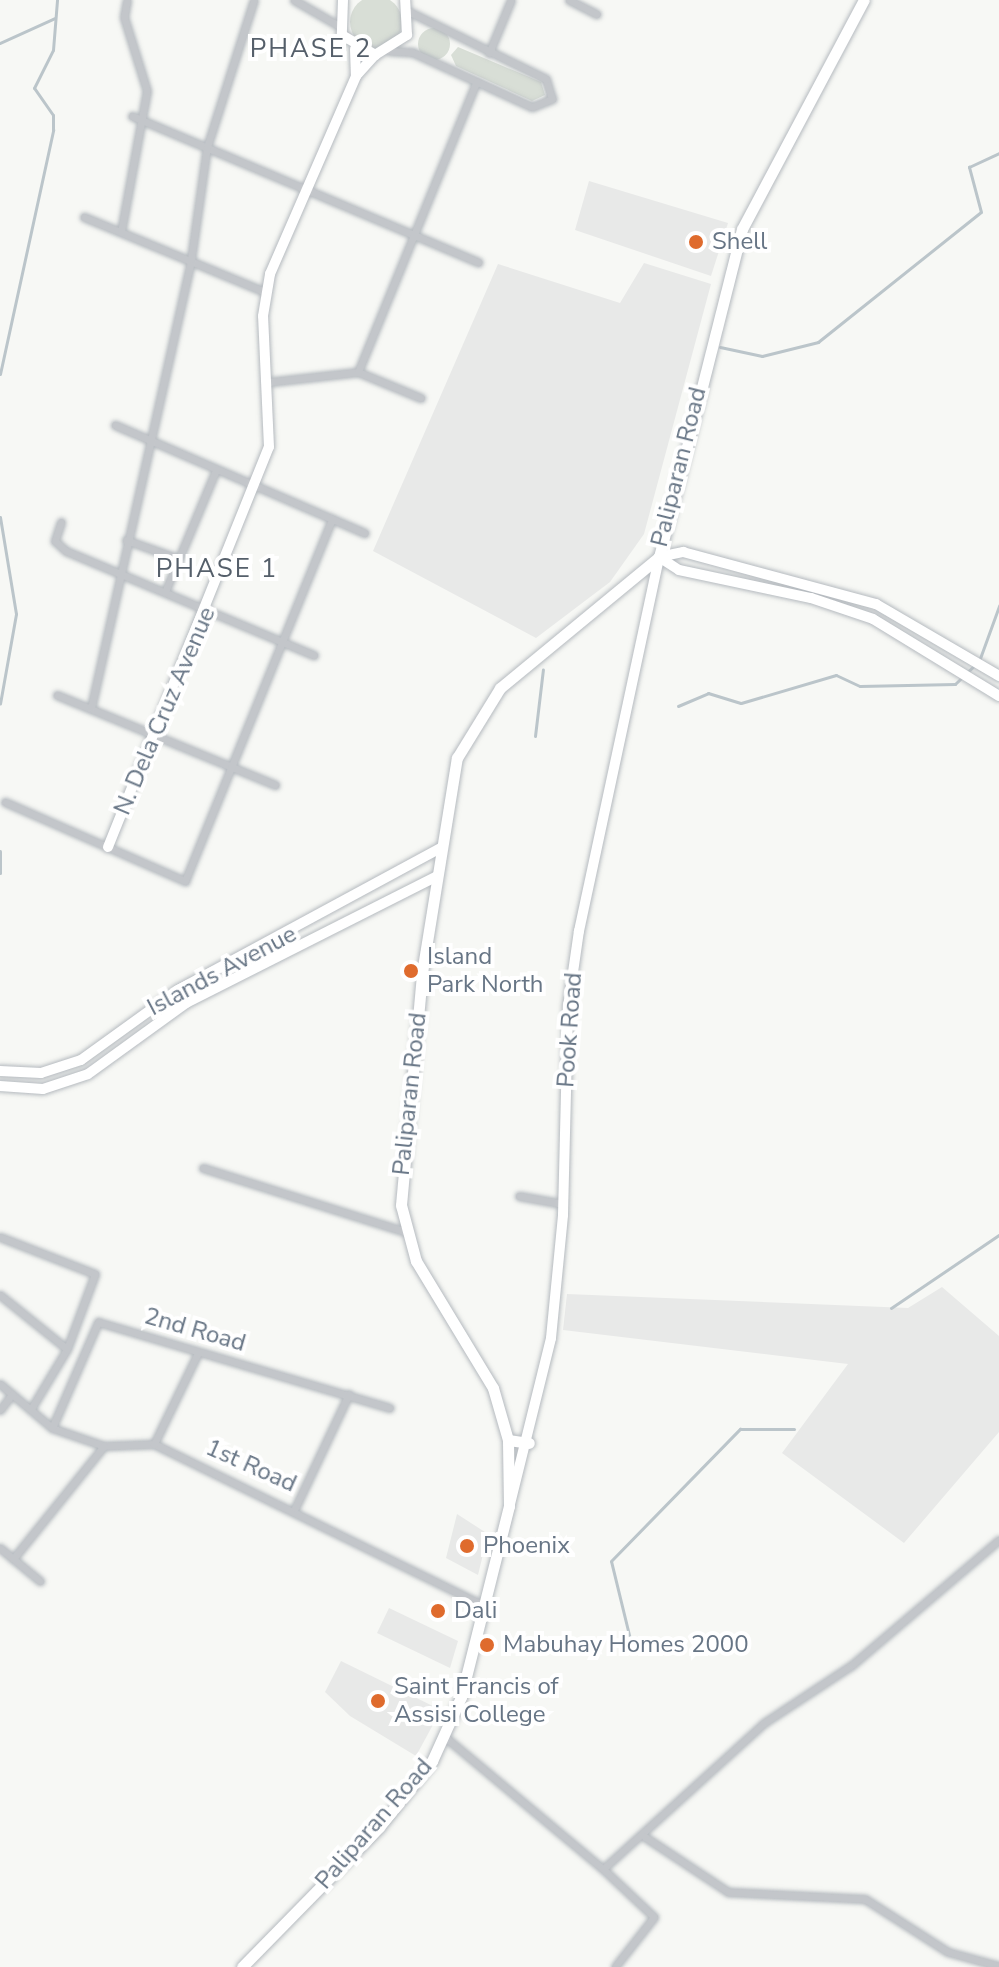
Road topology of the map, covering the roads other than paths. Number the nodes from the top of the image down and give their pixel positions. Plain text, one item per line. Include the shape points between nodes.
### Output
1 (127, 0) edge
2 (254, 0) edge
3 (294, 0) edge
4 (343, 0) edge
5 (405, 0) edge
6 (511, 0) edge
7 (569, 0) edge
8 (864, 0) edge
9 (410, 12) junction
10 (597, 14) dead end
11 (339, 26) junction
12 (355, 49) junction
13 (390, 51) junction
14 (489, 53) junction
15 (375, 55) junction
16 (356, 76) junction
17 (477, 81) junction
18 (132, 116) dead end
19 (144, 121) junction
20 (207, 147) junction
21 (306, 190) junction
22 (84, 217) dead end
23 (121, 232) junction
24 (412, 234) junction
25 (191, 259) junction
26 (478, 262) dead end
27 (265, 292) junction
28 (358, 372) junction
29 (269, 382) junction
30 (421, 398) dead end
31 (115, 425) dead end
32 (148, 438) junction
33 (216, 470) junction
34 (257, 487) junction
35 (332, 519) junction
36 (61, 522) dead end
37 (365, 533) dead end
38 (126, 540) junction
39 (659, 557) junction
40 (179, 559) junction
41 (119, 573) junction
42 (814, 583) junction
43 (165, 592) junction
44 (811, 598) junction
45 (206, 611) junction
46 (284, 643) junction
47 (314, 655) dead end
48 (998, 674) edge
49 (57, 695) dead end
50 (999, 696) edge
51 (91, 708) junction
52 (155, 733) junction
53 (234, 766) junction
54 (275, 785) dead end
55 (5, 802) dead end
56 (108, 847) junction
57 (441, 848) junction
58 (437, 876) junction
59 (0, 1071) edge
60 (0, 1086) edge
61 (203, 1168) dead end
62 (519, 1196) dead end
63 (563, 1204) junction
64 (406, 1232) junction
65 (0, 1237) edge
66 (0, 1295) edge
67 (67, 1349) junction
68 (198, 1353) junction
69 (0, 1384) edge
70 (12, 1394) junction
71 (349, 1394) junction
72 (390, 1408) dead end
73 (31, 1409) junction
74 (0, 1410) edge
75 (52, 1428) junction
76 (508, 1440) junction
77 (529, 1443) junction
78 (154, 1444) junction
79 (104, 1446) junction
80 (509, 1506) junction
81 (295, 1508) junction
82 (999, 1540) edge
83 (0, 1548) edge
84 (13, 1559) junction
85 (40, 1581) dead end
86 (484, 1606) junction
87 (445, 1737) junction
88 (645, 1837) junction
89 (603, 1869) junction
90 (999, 1966) edge
91 (242, 1967) edge
92 (615, 1967) edge

1 - 19 street via 124,17 147,91
2 - 20 street
3 - 11 street
4 - 11 street
5 - 9 street
6 - 14 street
7 - 10 street
8 - 39 main road, Paliparan Road via 747,216
9 - 13 street via 407,35
9 - 14 street
11 - 12 street
12 - 15 street
12 - 16 street, N. Dela Cruz Avenue
13 - 15 street
13 - 17 street via 412,52
14 - 17 street via 548,80 552,99 532,107
15 - 16 street, N. Dela Cruz Avenue
16 - 21 street, N. Dela Cruz Avenue
17 - 24 street
18 - 19 street
19 - 20 street
19 - 23 street
20 - 21 street
20 - 25 street
21 - 24 street
21 - 27 street, N. Dela Cruz Avenue
22 - 23 street
23 - 25 street
24 - 26 street
24 - 28 street
25 - 27 street
25 - 32 street
27 - 29 street, N. Dela Cruz Avenue
28 - 29 street
28 - 30 street
29 - 34 street, N. Dela Cruz Avenue via 272,430
31 - 32 street
32 - 33 street
32 - 38 street
33 - 34 street
33 - 40 street
34 - 35 street
34 - 45 street, N. Dela Cruz Avenue
35 - 37 street
35 - 46 street
36 - 41 street via 60,548
38 - 40 street
38 - 41 street
39 - 42 street via 683,552
39 - 44 street via 679,570
39 - 57 main road, Paliparan Road via 512,677 478,715 457,758
39 - 63 street, Pook Road via 570,992
40 - 43 street
41 - 43 street
41 - 51 street
42 - 44 street
42 - 48 street via 929,631
43 - 45 street
44 - 50 street via 921,645
45 - 46 street
45 - 52 street, N. Dela Cruz Avenue
46 - 47 street
46 - 53 street
49 - 51 street
51 - 52 street
52 - 53 street
52 - 56 street, N. Dela Cruz Avenue
53 - 54 street
53 - 56 street via 185,881
55 - 56 street
57 - 58 main road, Paliparan Road
57 - 59 street, Islands Avenue via 178,990 81,1060 41,1073
58 - 60 street, Islands Avenue via 186,1003 88,1074 43,1089
58 - 64 main road, Paliparan Road via 401,1179
61 - 64 street
62 - 63 street
63 - 77 street, Pook Road via 551,1338
64 - 76 main road, Paliparan Road via 428,1283 484,1369
65 - 67 street via 95,1270
66 - 67 street
67 - 73 street
68 - 71 street, 2nd Road
68 - 75 street, 2nd Road via 98,1322
68 - 78 street
69 - 70 street, 1st Road
70 - 73 street, 1st Road
70 - 74 street
71 - 72 street, 2nd Road
71 - 81 street
73 - 75 street, 1st Road
75 - 79 street, 1st Road
76 - 77 main road
76 - 80 main road, Paliparan Road
77 - 80 street, Pook Road
78 - 79 street, 1st Road
78 - 81 street, 1st Road
79 - 84 street
80 - 86 main road, Paliparan Road
81 - 86 street, 1st Road
82 - 88 street via 852,1665 764,1723
83 - 84 street
84 - 85 street
86 - 87 main road, Paliparan Road
87 - 89 street
87 - 91 main road, Paliparan Road via 379,1827
88 - 89 street
88 - 90 street via 728,1892 865,1899 948,1952
89 - 92 street via 654,1917

